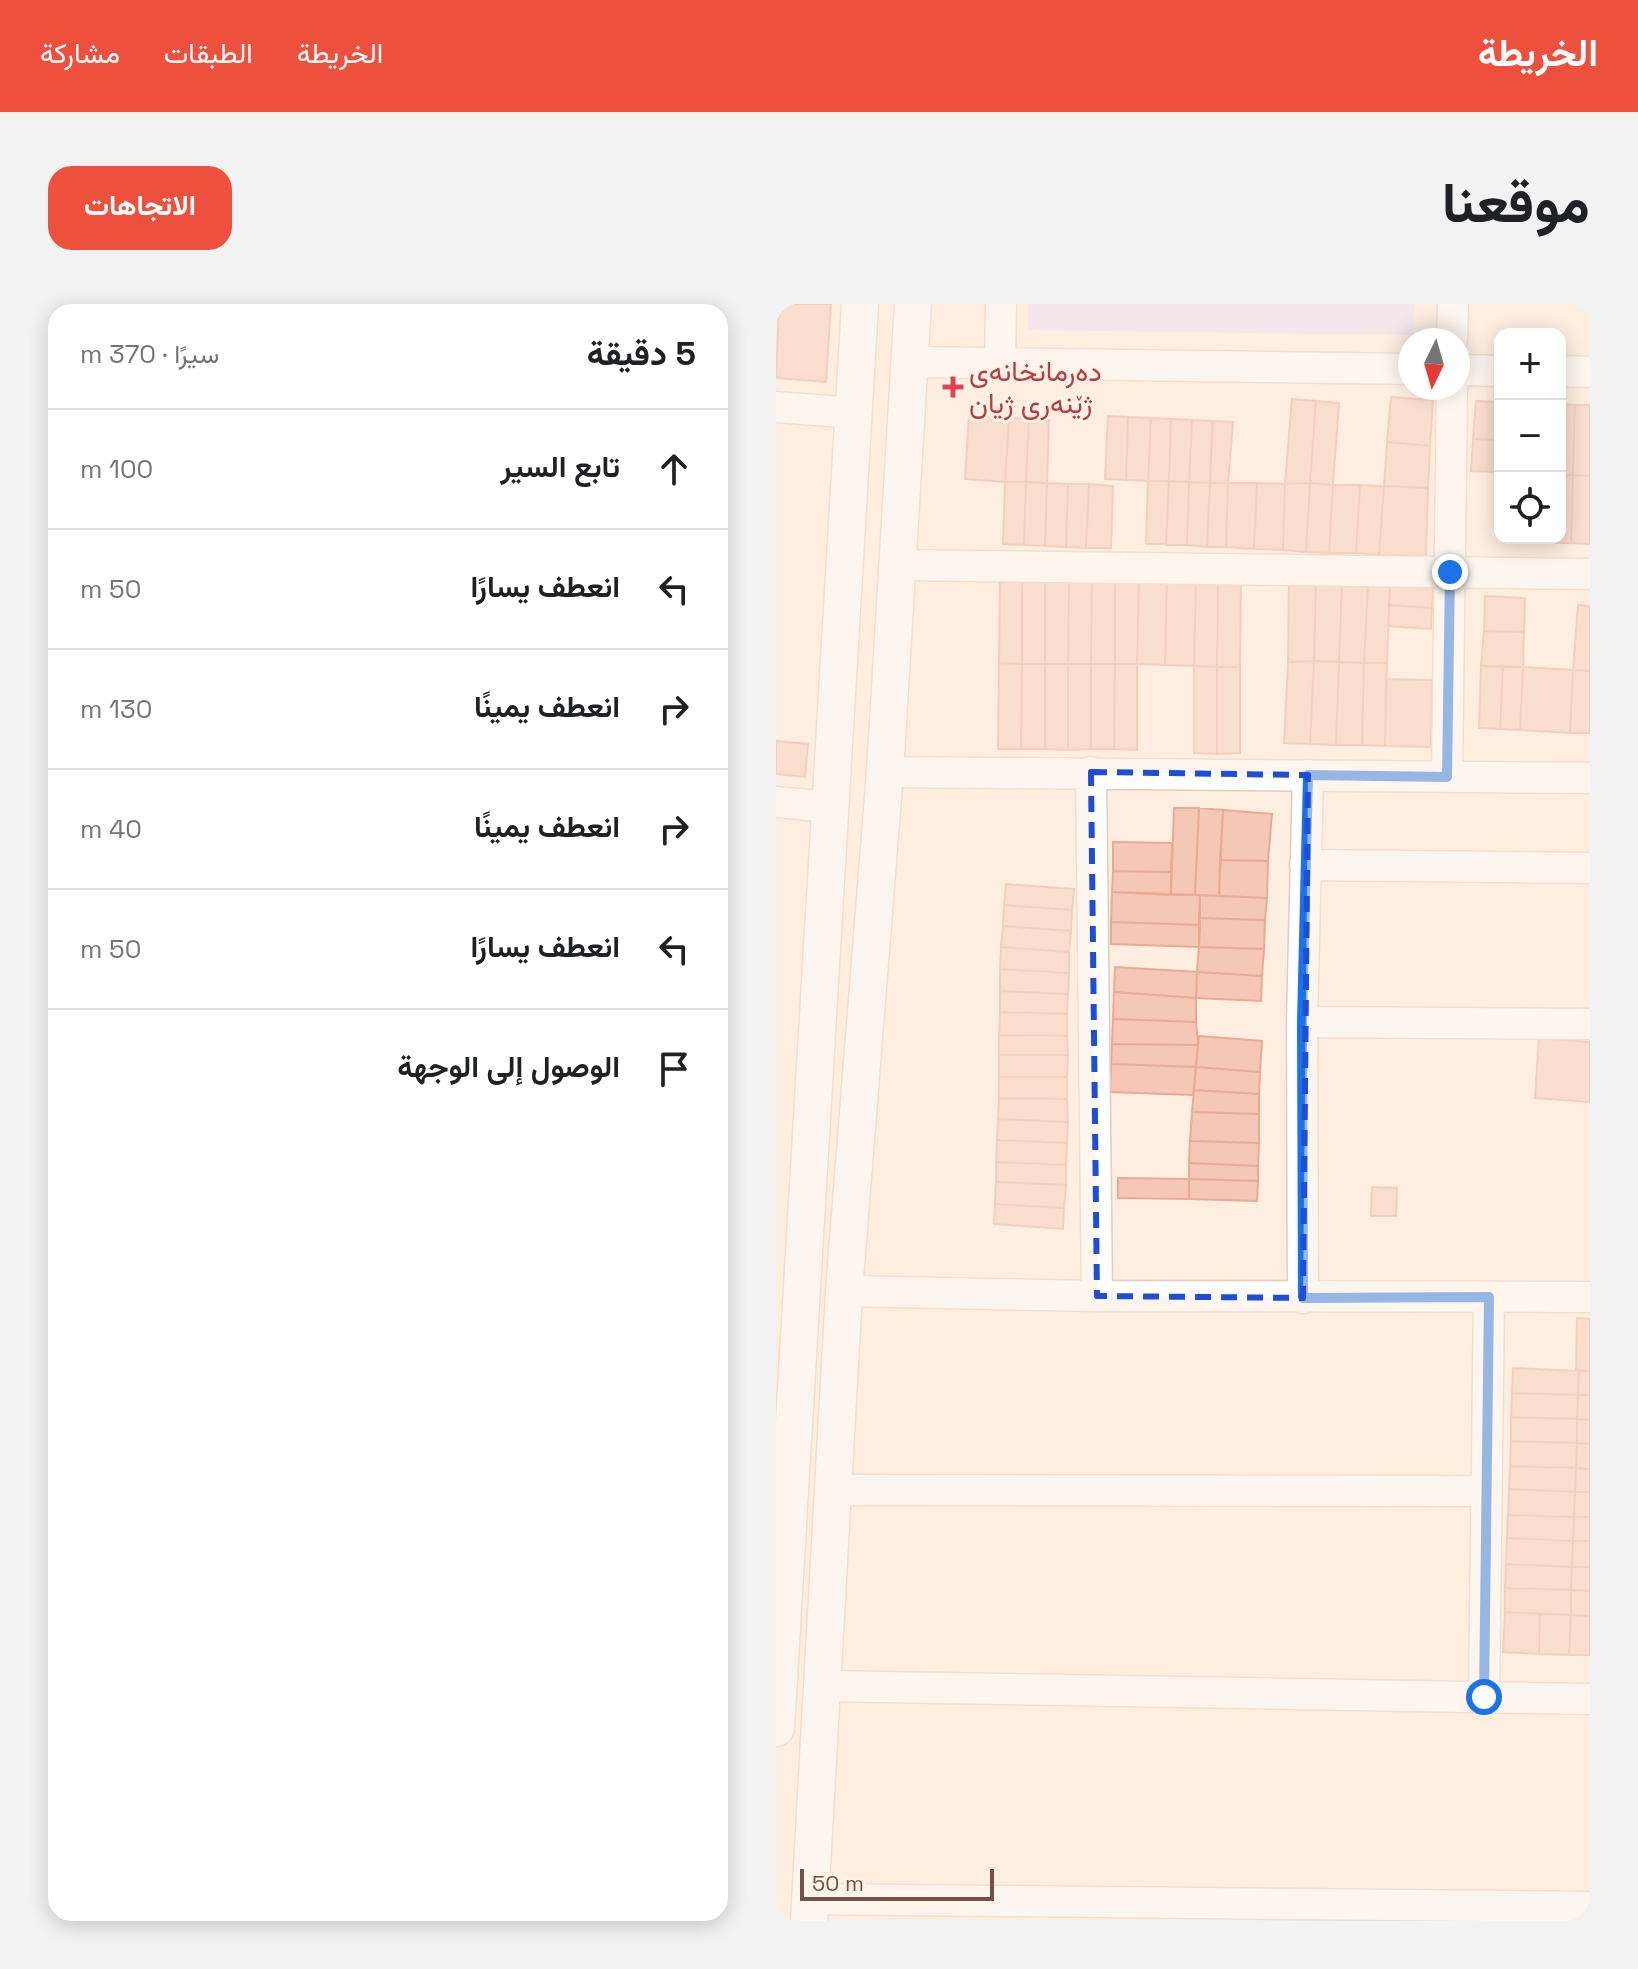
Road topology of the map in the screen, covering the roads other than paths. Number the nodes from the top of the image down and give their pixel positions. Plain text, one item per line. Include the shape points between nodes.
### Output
1 (860, 304) edge
2 (913, 304) edge
3 (1001, 304) edge
4 (1453, 304) edge
5 (1452, 328) edge
6 (910, 362) junction
7 (1000, 363) junction
8 (1398, 369) edge
9 (1470, 370) edge
10 (1494, 371) edge
11 (1566, 371) edge
12 (1590, 372) edge
13 (1452, 400) edge
14 (776, 407) edge
15 (854, 413) junction
16 (898, 565) junction
17 (1450, 572) junction
18 (1590, 574) edge
19 (885, 772) junction
20 (1091, 772) junction
21 (1308, 775) junction
22 (1447, 777) junction
23 (1590, 778) edge
24 (776, 802) edge
25 (829, 807) junction
26 (1305, 865) junction
27 (1590, 868) edge
28 (1302, 1022) junction
29 (1590, 1024) edge
30 (816, 1025) junction
31 (865, 1029) junction
32 (844, 1291) junction
33 (788, 1294) edge
34 (1097, 1296) junction
35 (1489, 1297) junction
36 (1590, 1297) edge
37 (1303, 1298) junction
38 (783, 1490) edge
39 (833, 1490) junction
40 (1486, 1491) junction
41 (777, 1686) edge
42 (822, 1686) junction
43 (1484, 1697) junction
44 (1590, 1699) edge
45 (776, 1728) edge
46 (1590, 1907) edge
47 (810, 1910) edge
48 (1528, 1915) edge

1 - 15 street
2 - 6 street
3 - 7 street
4 - 5 street
6 - 7 street
6 - 16 street
7 - 8 street
9 - 10 street
11 - 12 street
13 - 17 street
14 - 15 street
15 - 25 street
16 - 17 street
16 - 19 street
17 - 18 street
17 - 22 street
19 - 20 street
19 - 31 street
20 - 21 street
20 - 34 street
21 - 22 street
21 - 26 street
22 - 23 street
24 - 25 street
25 - 30 street
26 - 27 street
26 - 28 street
28 - 29 street
28 - 37 street
30 - 31 street
30 - 33 street
31 - 32 street
32 - 34 street
32 - 39 street
33 - 38 street
34 - 37 street
35 - 36 street
35 - 37 street
35 - 40 street
38 - 41 street
39 - 40 street
39 - 42 street
40 - 43 street
41 - 45 street
42 - 43 street
42 - 47 street
43 - 44 street
46 - 48 street
47 - 48 street

